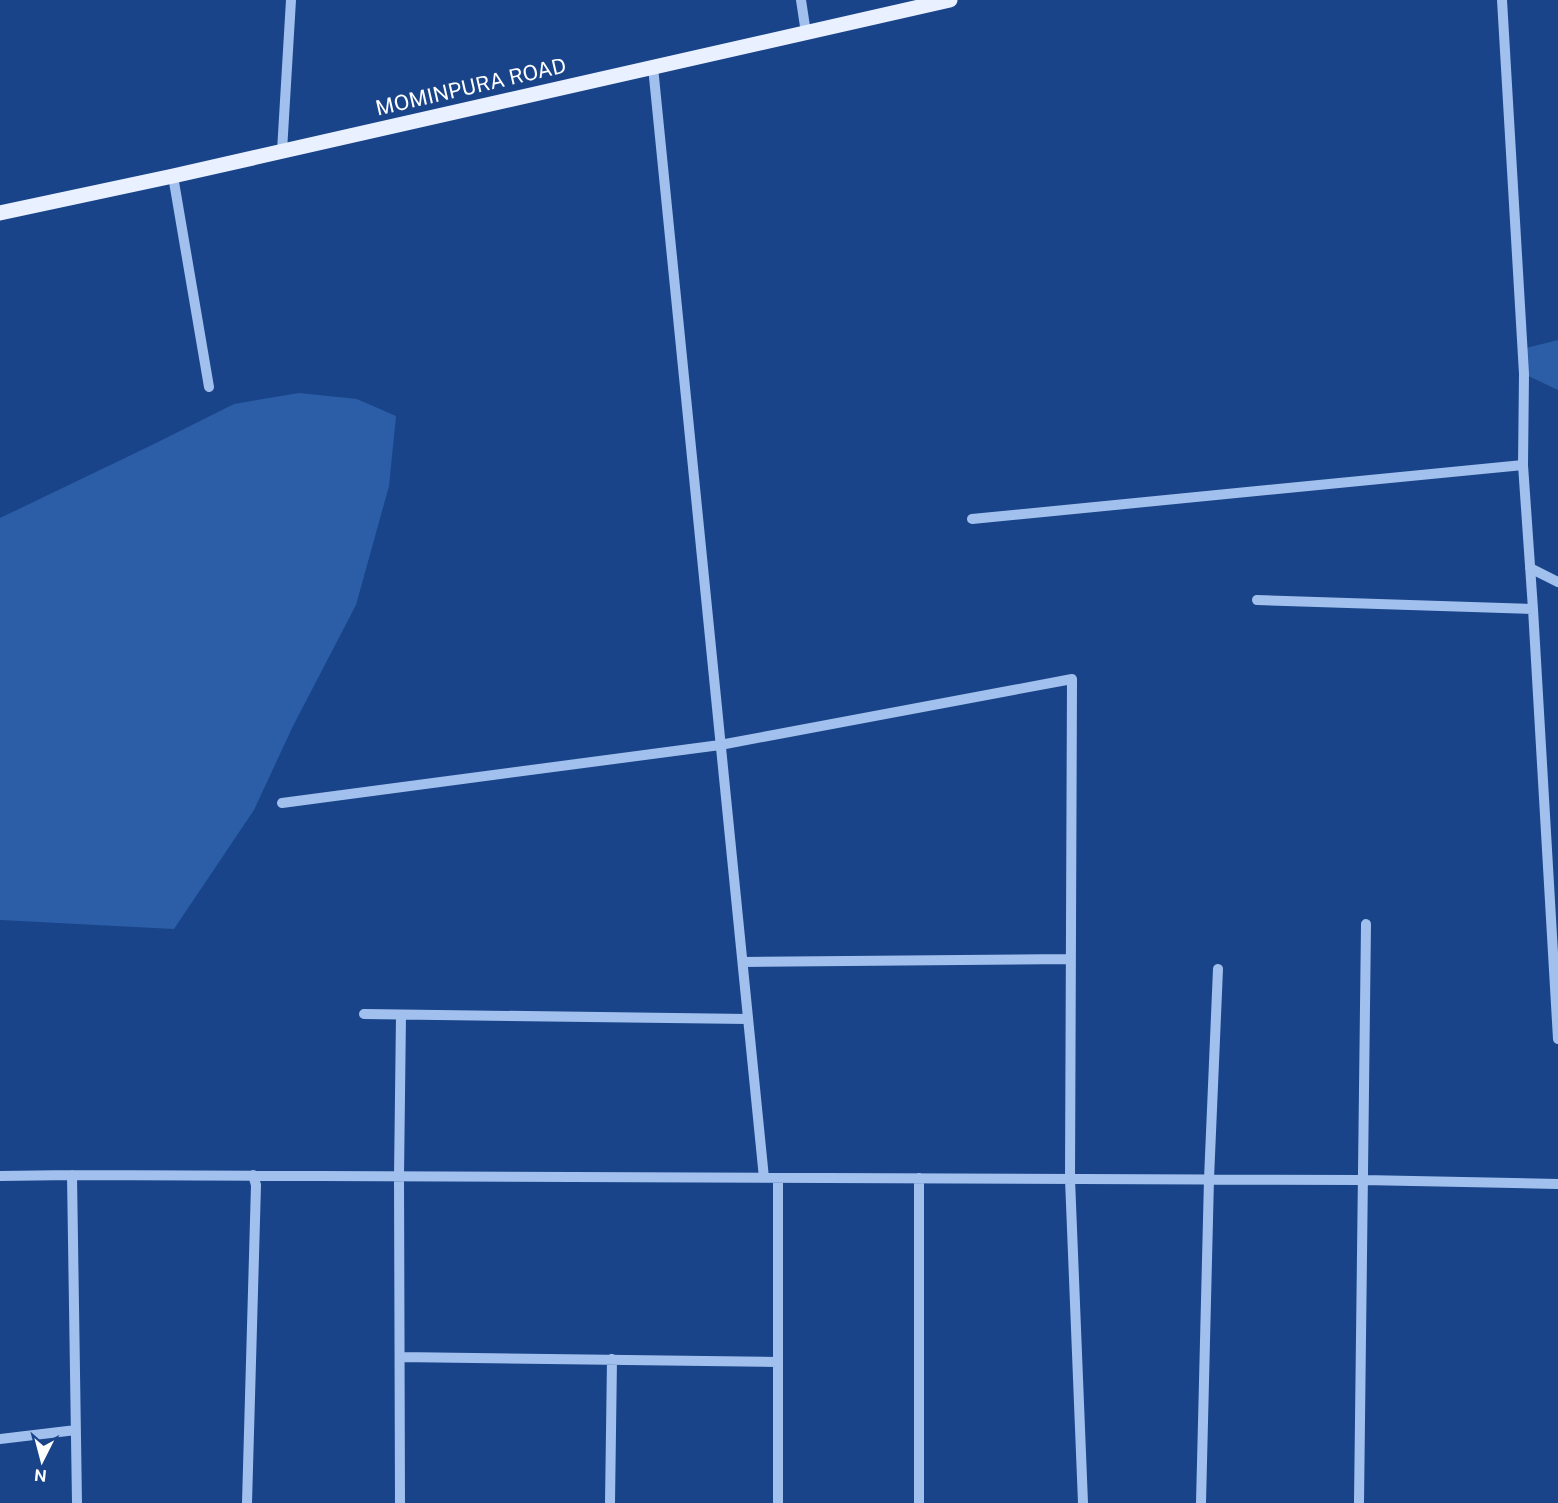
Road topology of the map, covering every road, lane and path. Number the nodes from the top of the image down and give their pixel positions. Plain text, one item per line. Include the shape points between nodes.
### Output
1 (291, 0) edge
2 (801, 0) edge
3 (950, 0) edge
4 (1502, 0) edge
5 (806, 33) junction
6 (653, 67) junction
7 (282, 151) junction
8 (173, 176) junction
9 (0, 213) edge
10 (209, 387) dead end
11 (1523, 465) junction
12 (972, 519) dead end
13 (1530, 568) junction
14 (1558, 582) edge
15 (1257, 600) dead end
16 (1533, 609) junction
17 (720, 745) junction
18 (282, 802) dead end
19 (1366, 924) dead end
20 (1071, 959) junction
21 (743, 962) junction
22 (1218, 969) dead end
23 (364, 1014) dead end
24 (401, 1015) junction
25 (748, 1018) junction
26 (1558, 1039) edge
27 (72, 1175) junction
28 (253, 1175) junction
29 (0, 1176) edge
30 (399, 1176) junction
31 (764, 1178) junction
32 (778, 1178) junction
33 (919, 1178) junction
34 (1070, 1179) junction
35 (1209, 1179) junction
36 (1363, 1180) junction
37 (1558, 1184) edge
38 (400, 1357) junction
39 (612, 1359) junction
40 (778, 1362) junction
41 (76, 1430) junction
42 (0, 1439) edge
43 (77, 1503) edge
44 (247, 1503) edge
45 (400, 1503) edge
46 (610, 1503) edge
47 (778, 1503) edge
48 (919, 1503) edge
49 (1083, 1503) edge
50 (1202, 1503) edge
51 (1359, 1503) edge

1 - 7 street
2 - 5 street
3 - 5 main road, MOMINPURA ROAD
4 - 11 street via 1524,374
5 - 6 main road, MOMINPURA ROAD
6 - 7 main road, MOMINPURA ROAD
6 - 17 street
7 - 8 main road, MOMINPURA ROAD
8 - 9 main road, MOMINPURA ROAD
8 - 10 street
11 - 12 street
11 - 13 street
13 - 14 street
13 - 16 street
15 - 16 street
16 - 26 street
17 - 18 street
17 - 20 street via 1072,679
17 - 21 street
19 - 36 street
20 - 21 street
20 - 34 street
21 - 25 street
22 - 35 street
23 - 24 street
24 - 25 street
24 - 30 street
25 - 31 street
27 - 28 street
27 - 29 street
27 - 41 street
28 - 30 street
28 - 44 street via 256,1185
30 - 31 street
30 - 38 street
31 - 32 street
32 - 33 street
32 - 40 street
33 - 34 street
33 - 48 street
34 - 35 street
34 - 49 street
35 - 36 street
35 - 50 street
36 - 37 street
36 - 51 street
38 - 39 street
38 - 45 street
39 - 40 street
39 - 46 street
40 - 47 street
41 - 42 street
41 - 43 street

